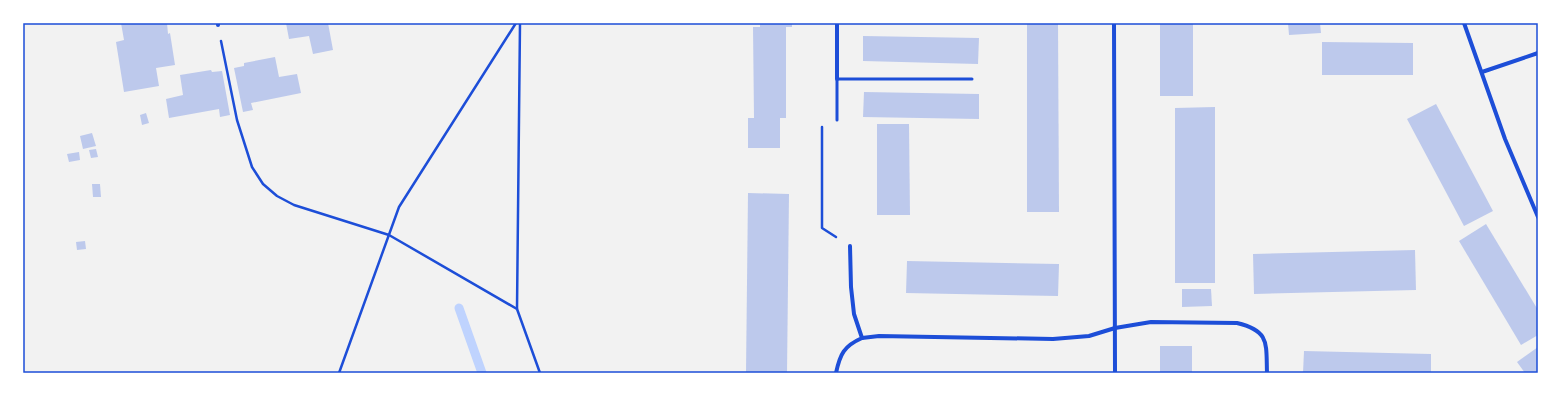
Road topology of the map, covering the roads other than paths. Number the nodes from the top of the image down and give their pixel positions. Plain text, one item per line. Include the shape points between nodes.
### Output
1 (837, 23) edge
2 (1114, 23) edge
3 (1464, 23) edge
4 (1538, 53) edge
5 (1482, 72) junction
6 (837, 79) junction
7 (972, 79) dead end
8 (837, 120) road end
9 (1538, 217) edge
10 (850, 246) road end
11 (1115, 328) junction
12 (862, 338) junction
13 (836, 373) edge
14 (1115, 373) edge
15 (1267, 373) edge

1 - 6 street
2 - 11 street
3 - 5 street
4 - 5 street
5 - 9 street via 1505,139
6 - 7 lane
6 - 8 lane
10 - 12 street via 852,301
11 - 12 street via 1089,336 1053,339 879,336
11 - 14 street
11 - 15 street via 1151,322 1221,322 1249,326 1264,338
12 - 13 street via 851,343 844,351

